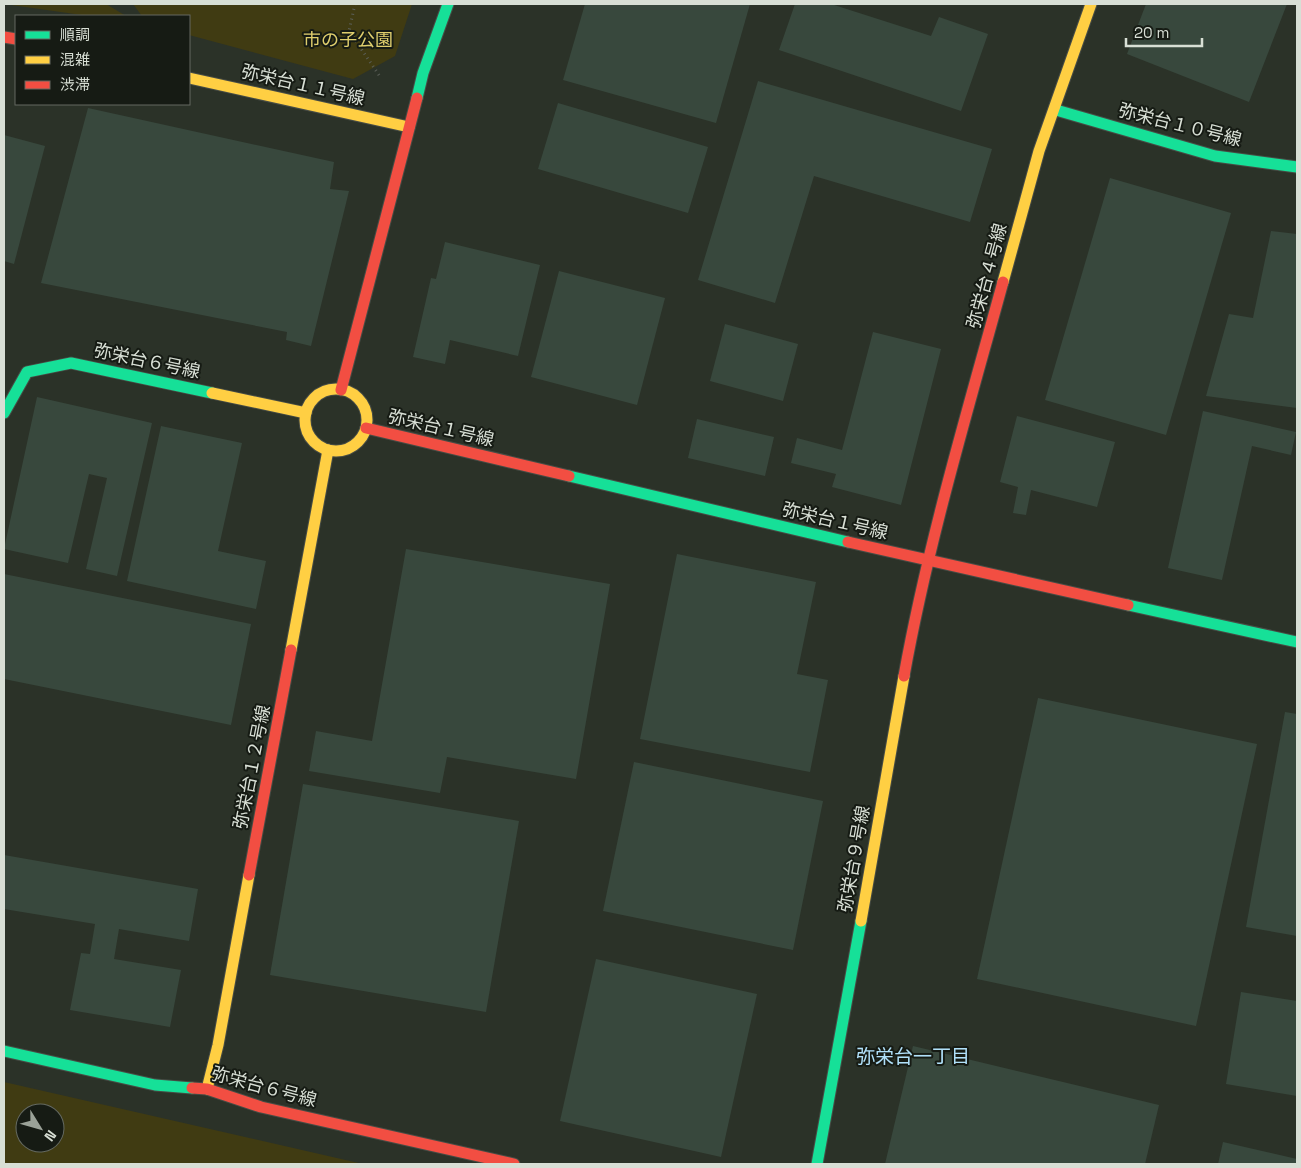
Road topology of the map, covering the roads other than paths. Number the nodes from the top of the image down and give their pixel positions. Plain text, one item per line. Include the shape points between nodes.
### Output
1 (448, 4) edge
2 (1091, 4) edge
3 (190, 78) edge
4 (1056, 110) junction
5 (409, 127) junction
6 (1297, 167) edge
7 (341, 390) junction
8 (4, 413) edge
9 (306, 413) junction
10 (366, 428) junction
11 (328, 450) junction
12 (929, 561) junction
13 (1297, 642) edge
14 (4, 1050) edge
15 (207, 1089) junction
16 (514, 1164) edge
17 (817, 1164) edge

1 - 5 street via 423,73
2 - 4 street, 弥栄台４号線
3 - 5 street, 弥栄台１１号線
4 - 6 street, 弥栄台１０号線 via 1215,156
4 - 12 street, 弥栄台４号線 via 1039,151
5 - 7 street
7 - 9 street via 319,394
7 - 10 street via 362,402 366,411
8 - 9 street, 弥栄台６号線 via 27,372 71,362
9 - 11 street via 309,435 314,443
10 - 11 street via 352,447 342,451
10 - 12 street, 弥栄台１号線
11 - 15 street, 弥栄台１２号線 via 218,1045
12 - 13 street, 弥栄台１号線
12 - 17 street, 弥栄台９号線 via 914,622
14 - 15 street, 弥栄台６号線 via 155,1085
15 - 16 street, 弥栄台６号線 via 261,1107

